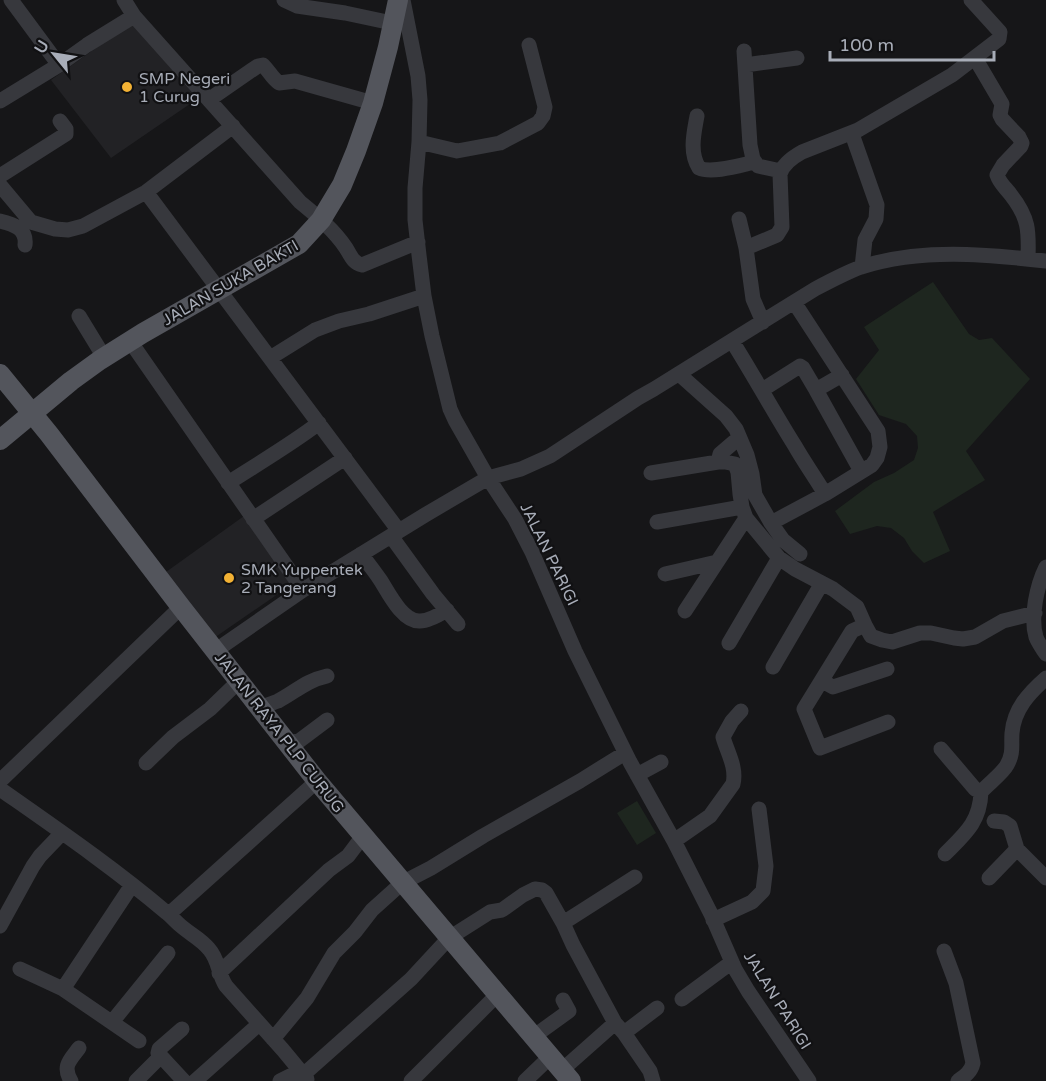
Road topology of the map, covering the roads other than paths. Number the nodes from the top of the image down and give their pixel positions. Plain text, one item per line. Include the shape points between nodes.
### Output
1 (11, 0) edge
2 (124, 0) edge
3 (284, 0) edge
4 (398, 0) edge
5 (403, 0) edge
6 (971, 0) edge
7 (134, 16) junction
8 (392, 23) junction
9 (529, 45) dead end
10 (796, 57) dead end
11 (975, 58) junction
12 (59, 65) junction
13 (210, 99) junction
14 (0, 101) edge
15 (373, 103) junction
16 (697, 116) dead end
17 (60, 121) dead end
18 (233, 126) junction
19 (852, 134) junction
20 (420, 142) junction
21 (754, 162) junction
22 (781, 171) junction
23 (0, 176) edge
24 (0, 185) edge
25 (146, 192) junction
26 (739, 219) dead end
27 (321, 220) junction
28 (0, 221) edge
29 (418, 242) junction
30 (26, 245) dead end
31 (746, 248) junction
32 (1040, 258) edge
33 (862, 267) junction
34 (220, 290) junction
35 (424, 296) junction
36 (794, 302) junction
37 (79, 316) dead end
38 (763, 322) junction
39 (130, 341) junction
40 (732, 341) junction
41 (104, 357) junction
42 (270, 358) junction
43 (0, 374) edge
44 (679, 374) junction
45 (842, 375) junction
46 (762, 390) junction
47 (816, 390) junction
48 (32, 414) junction
49 (319, 423) junction
50 (0, 440) edge
51 (734, 442) dead end
52 (345, 458) junction
53 (718, 462) junction
54 (861, 471) junction
55 (651, 473) dead end
56 (488, 478) junction
57 (228, 483) junction
58 (825, 494) junction
59 (744, 512) junction
60 (253, 519) junction
61 (657, 522) dead end
62 (771, 523) junction
63 (395, 533) junction
64 (362, 554) junction
65 (800, 554) dead end
66 (779, 558) junction
67 (717, 562) junction
68 (1046, 567) edge
69 (664, 574) dead end
70 (822, 583) junction
71 (303, 590) junction
72 (181, 608) junction
73 (447, 610) junction
74 (685, 611) dead end
75 (1035, 613) junction
76 (458, 624) dead end
77 (865, 625) junction
78 (729, 643) dead end
79 (215, 651) junction
80 (1046, 654) edge
81 (773, 667) dead end
82 (887, 669) dead end
83 (327, 676) dead end
84 (1046, 678) edge
85 (239, 681) junction
86 (822, 681) junction
87 (260, 708) junction
88 (741, 711) dead end
89 (327, 720) dead end
90 (888, 722) dead end
91 (287, 743) junction
92 (941, 749) dead end
93 (625, 753) junction
94 (661, 762) dead end
95 (146, 763) dead end
96 (637, 775) junction
97 (0, 781) edge
98 (317, 781) junction
99 (0, 789) edge
100 (981, 792) junction
101 (759, 809) dead end
102 (994, 821) dead end
103 (62, 833) junction
104 (363, 836) junction
105 (674, 841) junction
106 (1017, 849) junction
107 (945, 854) dead end
108 (635, 877) dead end
109 (989, 878) dead end
110 (1046, 878) edge
111 (402, 883) junction
112 (132, 885) junction
113 (169, 915) junction
114 (3, 916) edge
115 (713, 920) junction
116 (563, 923) junction
117 (449, 938) junction
118 (944, 951) dead end
119 (168, 953) dead end
120 (732, 962) junction
121 (20, 969) dead end
122 (219, 973) junction
123 (63, 989) junction
124 (498, 994) junction
125 (682, 999) dead end
126 (563, 1000) dead end
127 (657, 1008) dead end
128 (112, 1022) junction
129 (259, 1024) junction
130 (619, 1028) junction
131 (182, 1029) dead end
132 (533, 1037) junction
133 (273, 1039) junction
134 (139, 1041) dead end
135 (79, 1048) dead end
136 (161, 1056) junction
137 (561, 1069) edge
138 (306, 1078) edge
139 (71, 1081) edge
140 (136, 1081) edge
141 (184, 1081) edge
142 (195, 1081) edge
143 (280, 1081) edge
144 (411, 1081) edge
145 (525, 1081) edge
146 (653, 1081) edge
147 (809, 1081) edge
148 (958, 1081) edge

1 - 12 street
2 - 7 street
3 - 8 street via 297,6
4 - 8 main road, JALAN SUKA BAKTI
5 - 20 street, JALAN PARIGI via 420,100
6 - 11 street via 1000,32 999,39
7 - 12 street
7 - 13 street
8 - 15 main road, JALAN SUKA BAKTI
9 - 20 street via 545,107 538,123 500,143 457,151
10 - 21 street via 745,58
11 - 19 street
11 - 32 street via 1002,104 1002,119 1022,143 997,175 1026,220
12 - 14 street
13 - 15 street via 263,65 279,83 295,81
13 - 18 street
15 - 27 main road, JALAN SUKA BAKTI via 342,184
16 - 21 street via 693,152 699,168 717,170
17 - 23 street via 66,135
18 - 25 street
18 - 27 street via 300,202
19 - 22 street via 802,152
19 - 33 street via 877,205 876,219 865,240
20 - 29 street, JALAN PARIGI via 415,188
21 - 22 street
22 - 31 street via 782,227 777,235
24 - 25 street via 31,222 68,230
25 - 34 street
26 - 31 street
27 - 29 street via 353,260 362,265
27 - 34 main road, JALAN SUKA BAKTI via 299,244
28 - 30 street via 23,230
29 - 35 street, JALAN PARIGI
31 - 38 street via 753,299
32 - 33 street via 953,254 898,258
33 - 36 street via 836,277
34 - 39 main road, JALAN SUKA BAKTI
34 - 42 street
35 - 42 street via 327,325
35 - 56 street, JALAN PARIGI via 450,409
36 - 38 street
36 - 45 street
37 - 41 street
38 - 40 street
39 - 41 main road, JALAN SUKA BAKTI
39 - 57 street
40 - 44 street
40 - 46 street
41 - 48 main road, JALAN SUKA BAKTI
42 - 49 street
43 - 48 main road, JALAN RAYA PLP CURUG
44 - 56 street via 550,456
44 - 62 street via 736,429 747,455 755,495
45 - 47 street
45 - 54 street via 878,431 877,458
46 - 47 street via 800,366
46 - 58 street
47 - 54 street
48 - 50 main road, JALAN SUKA BAKTI
48 - 72 main road, JALAN RAYA PLP CURUG
49 - 52 street
49 - 57 street
51 - 53 street via 720,454
52 - 60 street
52 - 63 street
53 - 55 street
53 - 59 street via 735,464
54 - 58 street
56 - 63 street
56 - 93 street, JALAN PARIGI via 532,552
57 - 60 street
58 - 62 street
59 - 61 street
59 - 66 street
59 - 67 street
60 - 71 street
62 - 65 street
63 - 64 street
63 - 73 street via 414,569
64 - 71 street
64 - 73 street via 406,616 420,621
66 - 70 street
66 - 78 street
67 - 69 street
67 - 74 street
68 - 75 street via 1037,589
70 - 77 street via 857,607
70 - 81 street
71 - 79 street
72 - 79 main road, JALAN RAYA PLP CURUG
72 - 97 street
73 - 76 street
75 - 77 street via 1004,621 963,639 920,633 892,642 872,636
75 - 80 street via 1036,638
77 - 86 street via 852,631
79 - 85 main road, JALAN RAYA PLP CURUG
82 - 86 street via 833,687
83 - 87 street
84 - 100 street via 1024,699 1019,710 1006,768
85 - 87 main road, JALAN RAYA PLP CURUG
85 - 95 street
86 - 90 street via 804,709 820,748
87 - 91 main road, JALAN RAYA PLP CURUG
88 - 105 street via 723,738 733,784 710,816
89 - 91 street via 299,741
91 - 98 main road, JALAN RAYA PLP CURUG
92 - 100 street
93 - 96 street, JALAN PARIGI
93 - 111 street
94 - 96 street
96 - 105 street, JALAN PARIGI
98 - 104 main road, JALAN RAYA PLP CURUG
98 - 113 street
99 - 103 street
100 - 107 street via 980,810 971,827
101 - 115 street via 766,866 763,891 752,902
102 - 106 street via 1010,826
103 - 112 street
103 - 114 street via 40,856
104 - 111 main road, JALAN RAYA PLP CURUG
104 - 122 street via 348,856
105 - 115 street, JALAN PARIGI
106 - 109 street
106 - 110 street
108 - 116 street
111 - 117 main road, JALAN RAYA PLP CURUG
111 - 133 street via 334,953 299,1009
112 - 113 street
112 - 123 street
113 - 122 street via 208,947
115 - 120 street, JALAN PARIGI
116 - 117 street via 546,893 535,889
116 - 130 street
117 - 124 main road, JALAN RAYA PLP CURUG
117 - 138 street
118 - 148 street via 956,983 974,1064
119 - 128 street
120 - 125 street
120 - 147 street, JALAN PARIGI
121 - 123 street
122 - 129 street
123 - 128 street
124 - 132 main road, JALAN RAYA PLP CURUG
124 - 144 street
126 - 132 street via 569,1011
127 - 130 street
128 - 134 street
129 - 133 street
129 - 142 street
130 - 137 street
130 - 146 street
131 - 136 street via 159,1049
132 - 137 main road, JALAN RAYA PLP CURUG
133 - 138 street
135 - 139 street via 67,1067
136 - 140 street
136 - 141 street
137 - 145 street
138 - 143 street via 290,1076

